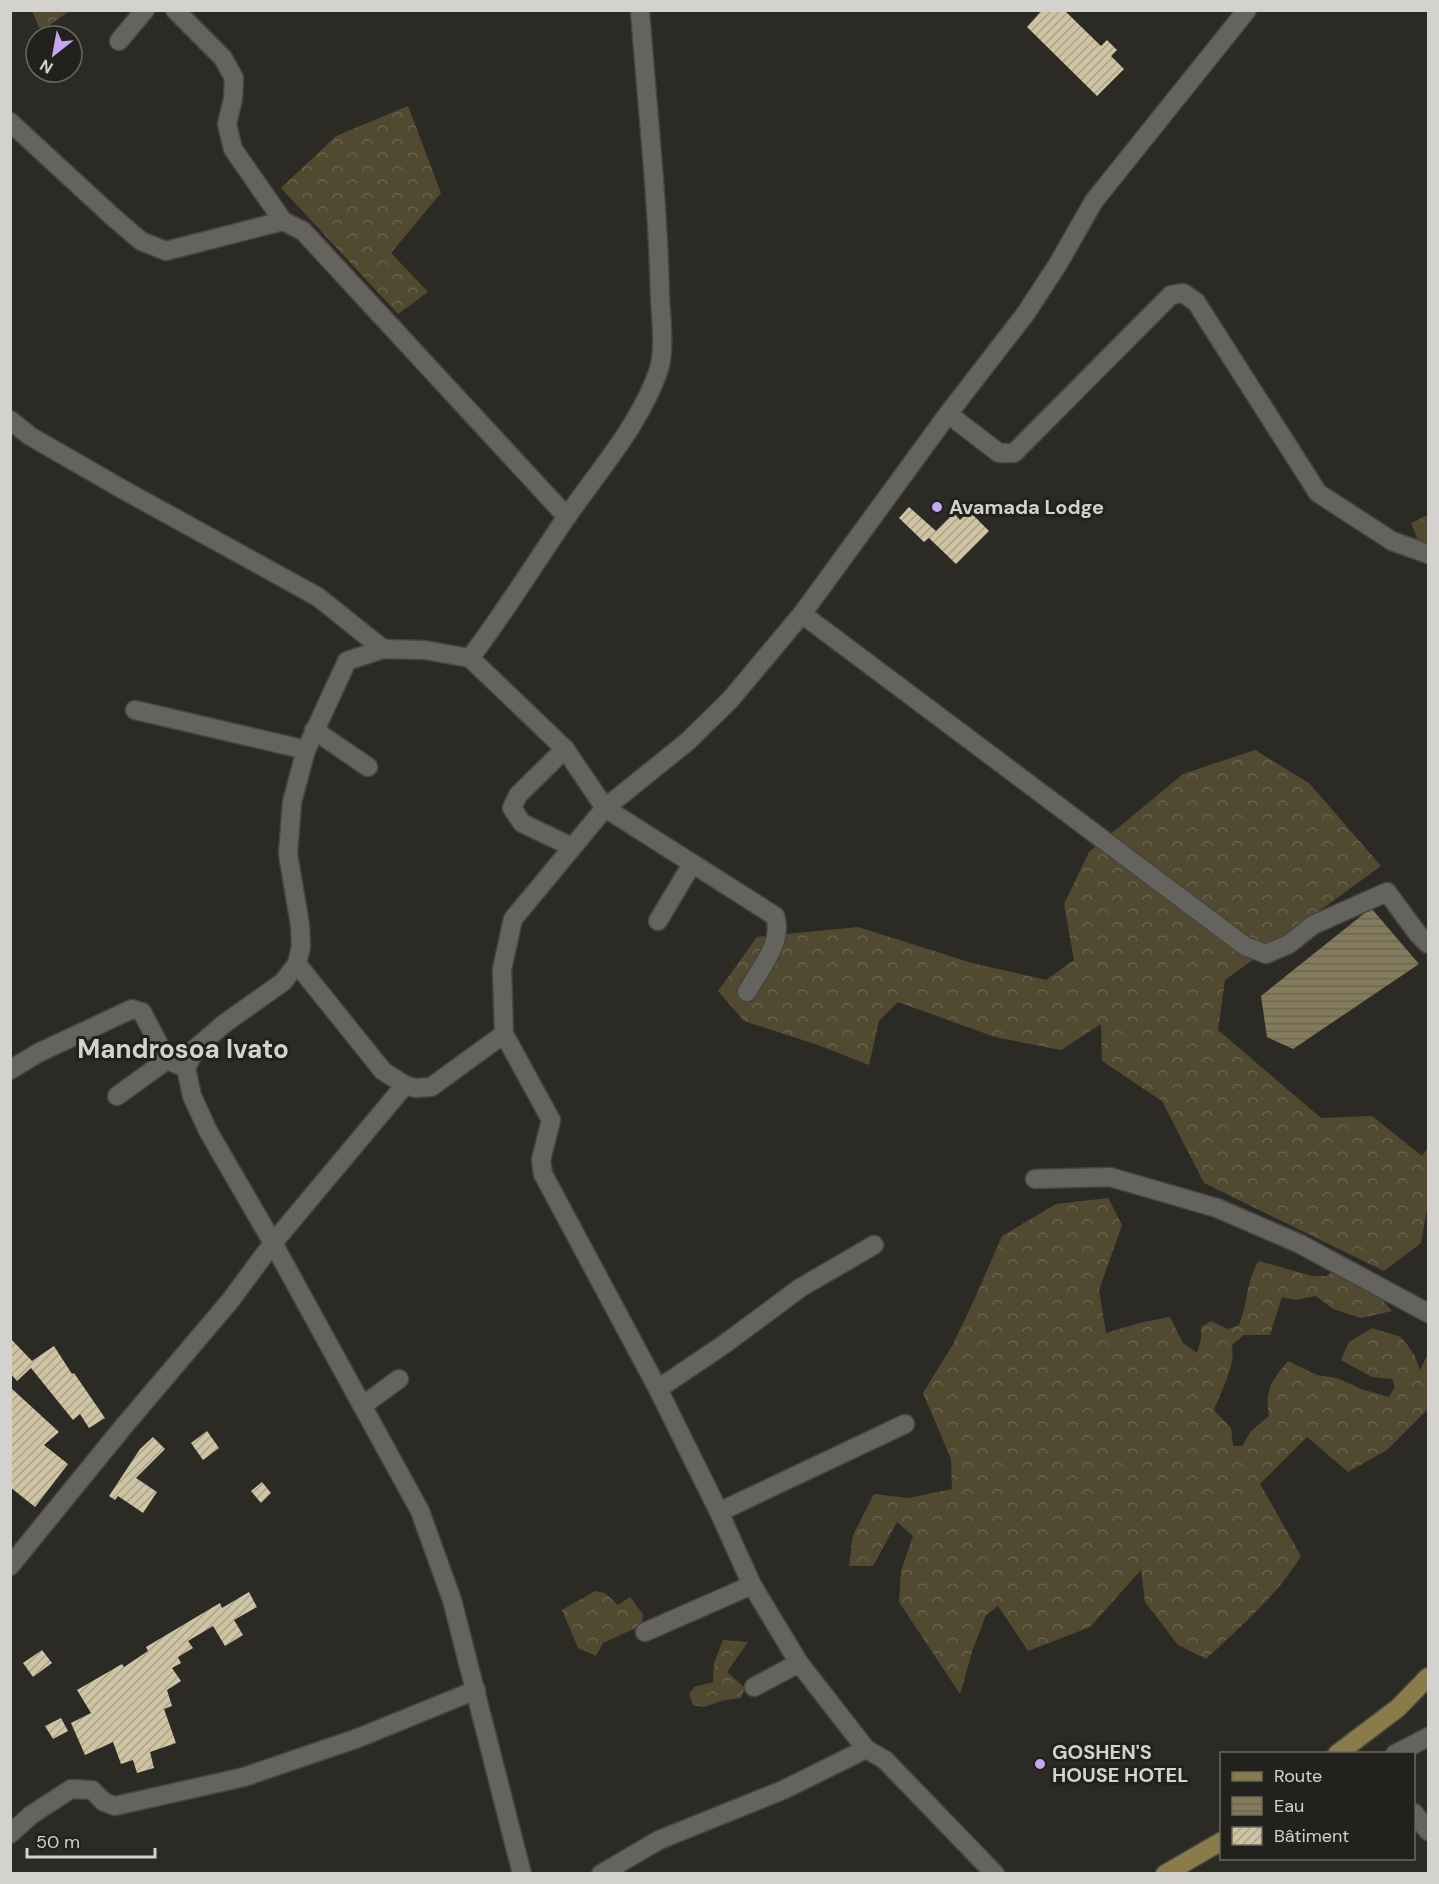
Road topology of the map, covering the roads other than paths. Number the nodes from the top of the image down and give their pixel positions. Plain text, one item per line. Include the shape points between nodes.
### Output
1 (145, 10) edge
2 (175, 10) edge
3 (640, 10) edge
4 (1247, 10) edge
5 (119, 40) dead end
6 (10, 122) edge
7 (283, 221) junction
8 (948, 414) junction
9 (10, 420) edge
10 (567, 517) junction
11 (1428, 554) edge
12 (802, 614) junction
13 (383, 649) junction
14 (470, 658) junction
15 (135, 710) dead end
16 (314, 730) junction
17 (565, 749) junction
18 (306, 750) junction
19 (368, 767) dead end
20 (605, 808) junction
21 (572, 847) junction
22 (692, 864) junction
23 (658, 921) dead end
24 (1428, 944) edge
25 (297, 964) junction
26 (747, 992) dead end
27 (504, 1034) junction
28 (167, 1060) junction
29 (186, 1068) junction
30 (10, 1070) edge
31 (405, 1084) junction
32 (117, 1096) dead end
33 (1035, 1179) dead end
34 (273, 1243) junction
35 (874, 1245) dead end
36 (1428, 1313) edge
37 (399, 1379) dead end
38 (658, 1389) junction
39 (362, 1406) junction
40 (905, 1424) dead end
41 (719, 1512) junction
42 (10, 1566) edge
43 (752, 1585) junction
44 (645, 1632) dead end
45 (799, 1663) junction
46 (1428, 1677) edge
47 (754, 1687) dead end
48 (476, 1690) junction
49 (1428, 1737) edge
50 (866, 1749) junction
51 (1340, 1752) edge
52 (1399, 1752) edge
53 (1415, 1815) edge
54 (1428, 1831) edge
55 (10, 1834) edge
56 (1220, 1842) edge
57 (522, 1874) edge
58 (602, 1874) edge
59 (995, 1874) edge
60 (1165, 1874) edge

1 - 5 street
2 - 7 street via 223,58 234,78 227,124 233,149
3 - 10 street via 660,276 660,368 643,405
4 - 8 street via 1094,201 1026,312
6 - 7 street via 134,235 166,251
7 - 10 street via 303,231
8 - 11 street via 999,453 1014,453 1171,295 1183,293 1196,302 1318,493 1392,541
8 - 12 street
9 - 13 street via 30,436 122,489 318,597
10 - 14 street
12 - 20 street via 730,700 687,742
12 - 24 street via 1245,946 1266,954 1289,944 1313,925 1387,892
13 - 14 street
13 - 16 street via 346,661
14 - 17 street
15 - 18 street
16 - 18 street
16 - 19 street
17 - 20 street
17 - 21 street via 518,795 512,808 522,823
18 - 25 street via 291,802 288,854 300,925
20 - 21 street
20 - 22 street
21 - 27 street via 513,919 502,969
22 - 23 street
22 - 26 street via 775,916 774,944
25 - 29 street via 283,982 196,1048
25 - 31 street via 383,1071
27 - 31 street via 431,1087
27 - 38 street via 551,1120 541,1160 543,1174
28 - 29 street
28 - 30 street via 142,1011 132,1009
28 - 32 street
29 - 34 street via 192,1096 208,1131
31 - 34 street
33 - 36 street via 1110,1177 1217,1208 1300,1244
34 - 39 street
34 - 42 street
35 - 38 street via 800,1288
37 - 39 street
38 - 41 street
39 - 48 street via 420,1511 452,1600
40 - 41 street
41 - 43 street
43 - 44 street
43 - 45 street
45 - 47 street
45 - 50 street
46 - 51 main road via 1398,1708
48 - 55 street via 358,1738 244,1777 115,1806 92,1790 71,1790 31,1815
48 - 57 street
49 - 52 street
50 - 58 street via 783,1790 659,1840
50 - 59 street via 885,1760
53 - 54 street
56 - 60 main road

